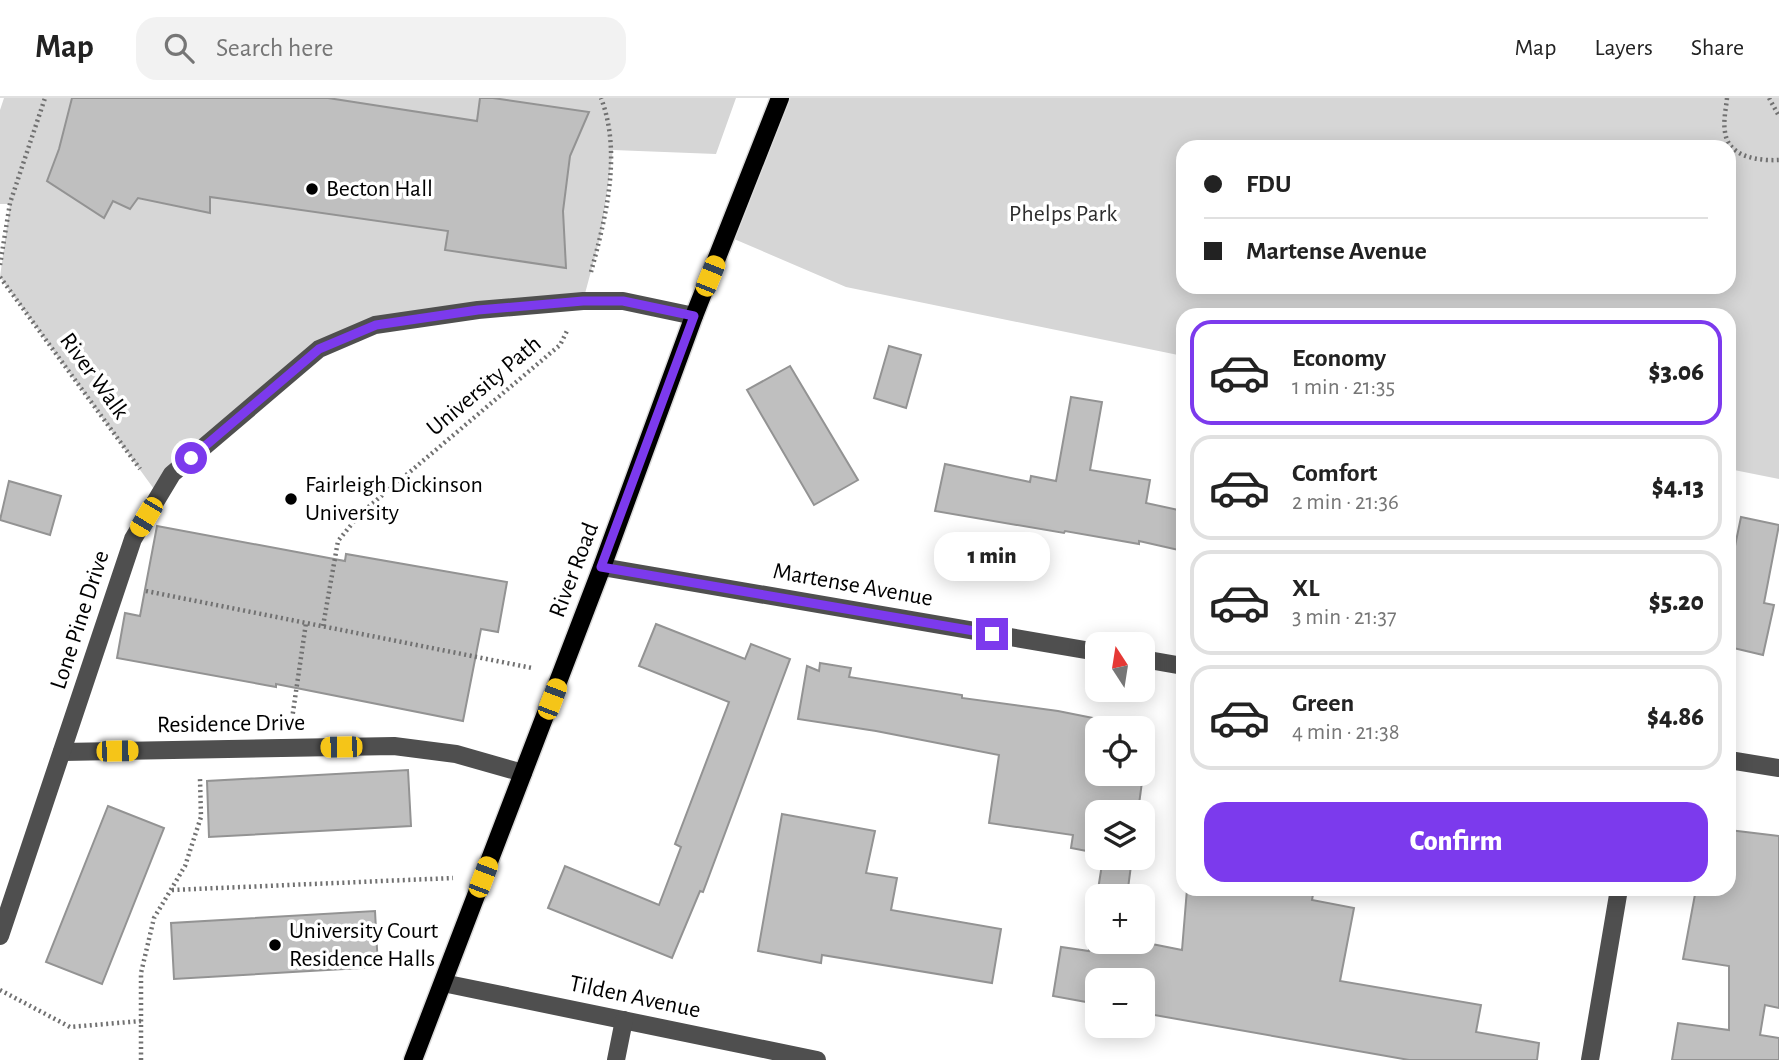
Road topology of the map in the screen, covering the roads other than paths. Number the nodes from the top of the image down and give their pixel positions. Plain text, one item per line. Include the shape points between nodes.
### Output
1 (780, 98) edge
2 (694, 316) junction
3 (601, 567) junction
4 (1085, 650) edge
5 (1155, 661) edge
6 (1176, 665) edge
7 (62, 752) junction
8 (1736, 761) edge
9 (1779, 768) edge
10 (523, 773) junction
11 (1618, 896) edge
12 (0, 936) edge
13 (443, 983) junction
14 (624, 1020) junction
15 (413, 1060) edge
16 (616, 1060) edge
17 (817, 1060) edge
18 (1590, 1060) edge

1 - 2 main road, River Road
2 - 3 main road, River Road
2 - 7 street, Lone Pine Drive via 623,301 478,310 376,325 319,349 172,474 133,539
3 - 4 street, Martense Avenue
3 - 10 main road, River Road
5 - 6 street
7 - 10 street, Residence Drive via 394,746 456,754
7 - 12 street, Lone Pine Drive
8 - 9 street
10 - 13 main road, River Road
11 - 18 street
13 - 14 street, Tilden Avenue
13 - 15 main road, River Road
14 - 16 street
14 - 17 street, Tilden Avenue

